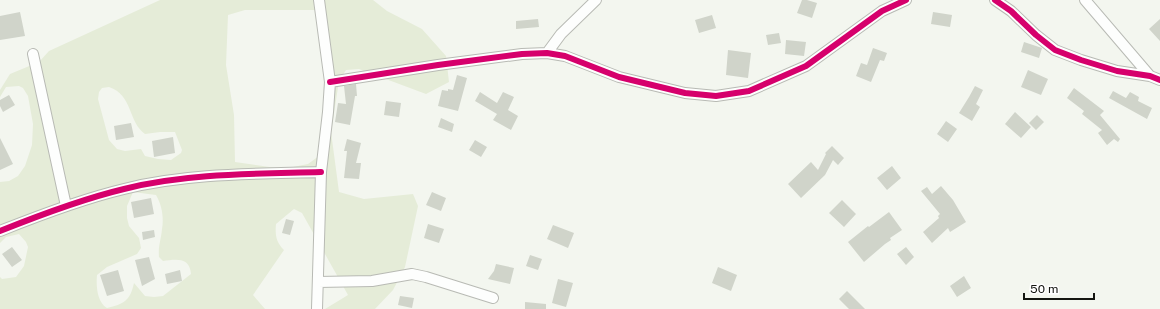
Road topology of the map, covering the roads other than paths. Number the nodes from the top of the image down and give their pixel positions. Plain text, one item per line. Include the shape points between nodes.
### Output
1 (319, 0) edge
2 (596, 0) edge
3 (906, 0) edge
4 (995, 0) edge
5 (1085, 0) edge
6 (547, 53) junction
7 (33, 54) dead end
8 (1150, 76) junction
9 (1160, 80) edge
10 (330, 82) junction
11 (321, 172) junction
12 (66, 206) junction
13 (0, 231) edge
14 (318, 282) junction
15 (493, 298) dead end
16 (317, 309) edge

1 - 10 street
2 - 6 street via 561,34
3 - 6 street via 882,11 806,66 749,91 716,96 685,93 619,77 565,56
4 - 8 street via 1055,50 1117,71
5 - 8 street
6 - 10 street via 522,54
7 - 12 street
8 - 9 street
10 - 11 street
11 - 12 street via 179,179 124,188
11 - 14 street
12 - 13 street
14 - 15 street via 372,281 412,274 426,276
14 - 16 street

